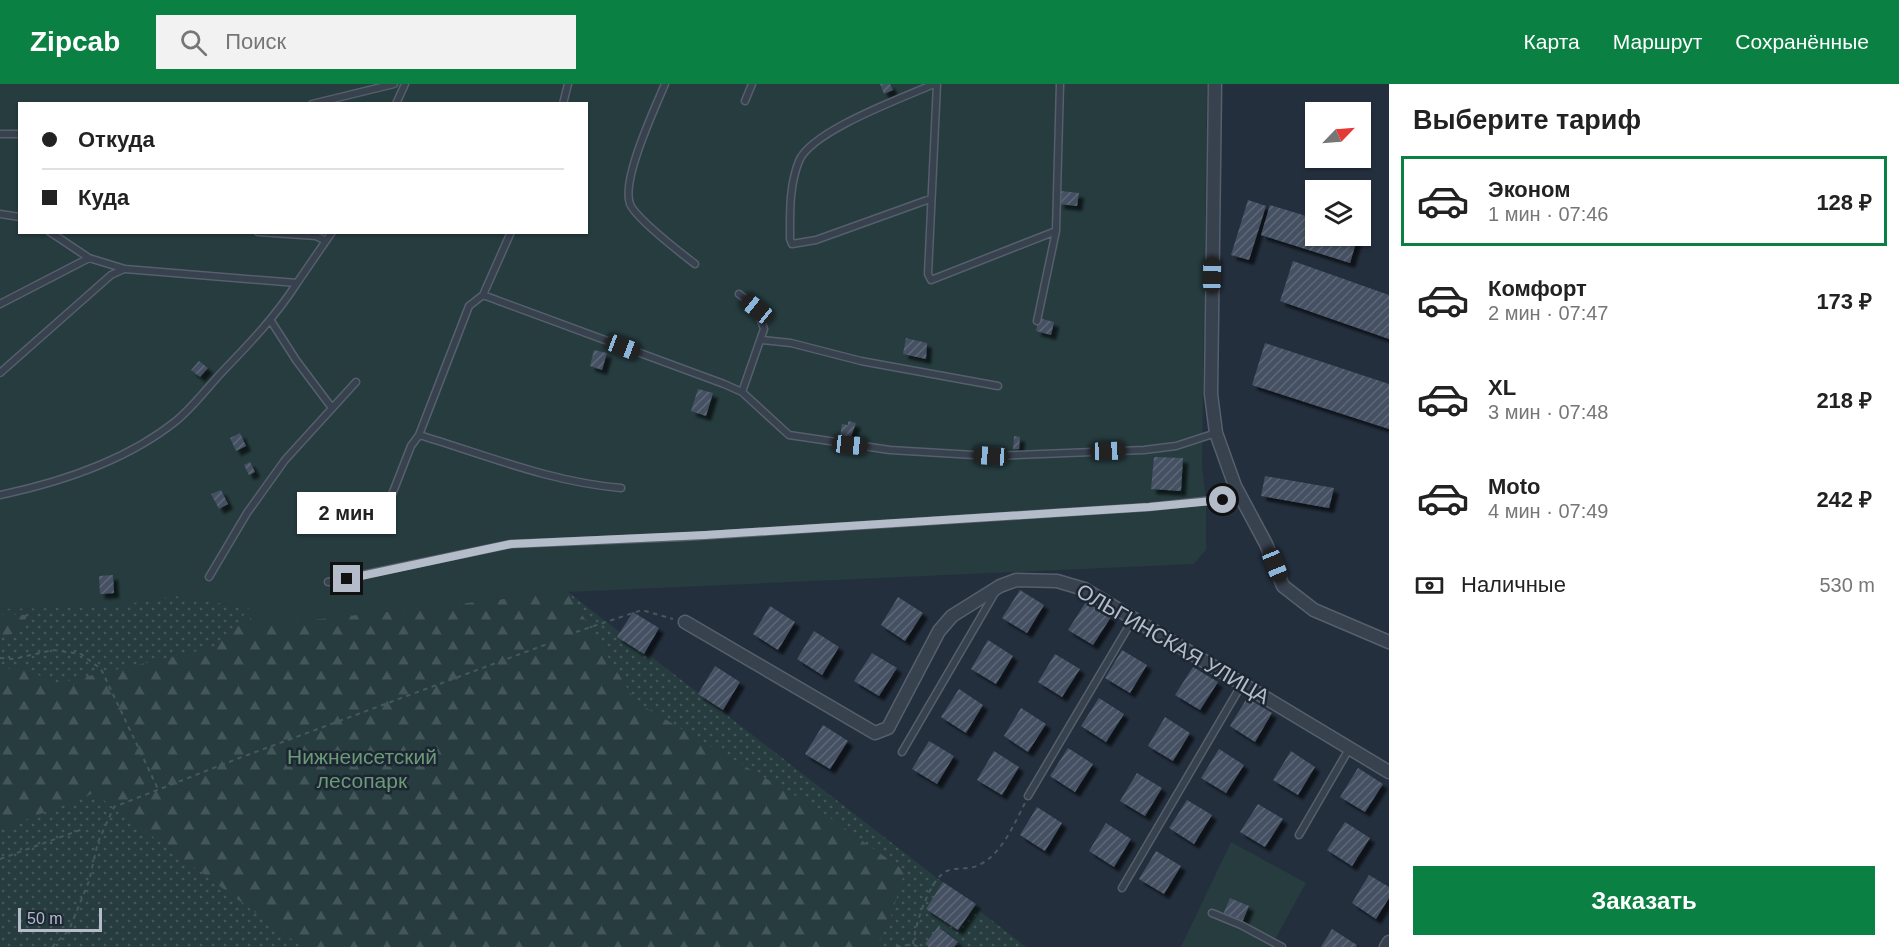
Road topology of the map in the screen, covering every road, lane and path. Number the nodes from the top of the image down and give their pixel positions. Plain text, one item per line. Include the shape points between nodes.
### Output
1 (394, 84) edge
2 (405, 84) edge
3 (568, 84) edge
4 (665, 84) edge
5 (752, 84) edge
6 (935, 84) edge
7 (1060, 84) edge
8 (1215, 84) edge
9 (745, 101) dead end
10 (320, 102) edge
11 (397, 102) edge
12 (564, 102) edge
13 (0, 134) edge
14 (18, 134) edge
15 (930, 199) junction
16 (0, 214) edge
17 (18, 217) edge
18 (1056, 231) junction
19 (53, 234) edge
20 (287, 234) edge
21 (331, 234) edge
22 (510, 234) edge
23 (326, 241) junction
24 (89, 258) junction
25 (695, 264) dead end
26 (125, 269) junction
27 (297, 283) junction
28 (739, 294) dead end
29 (483, 295) junction
30 (0, 304) edge
31 (271, 321) junction
32 (1037, 321) dead end
33 (762, 340) junction
34 (0, 373) edge
35 (356, 382) dead end
36 (998, 386) dead end
37 (742, 392) junction
38 (332, 408) junction
39 (1216, 432) junction
40 (419, 435) junction
41 (621, 488) dead end
42 (0, 495) edge
43 (391, 497) dead end
44 (1240, 497) junction
45 (209, 577) dead end
46 (328, 582) dead end
47 (1000, 586) junction
48 (1133, 619) junction
49 (686, 622) joint
50 (576, 632) dead end
51 (1389, 642) edge
52 (550, 643) dead end
53 (0, 658) edge
54 (1242, 684) junction
55 (1350, 748) junction
56 (902, 752) dead end
57 (1389, 772) edge
58 (158, 790) junction
59 (1028, 796) joint
60 (83, 828) dead end
61 (1299, 835) dead end
62 (0, 859) edge
63 (1122, 888) dead end
64 (1212, 913) dead end
65 (1389, 942) edge
66 (913, 945) junction
67 (52, 947) edge
68 (896, 947) edge
69 (918, 947) edge
70 (1282, 947) edge
71 (1386, 947) edge

1 - 10 lane
2 - 11 lane
3 - 12 lane
4 - 25 lane via 633,165 630,205 668,244
5 - 9 lane
6 - 15 lane
6 - 15 lane via 854,120 807,148 799,161 790,198 790,239 792,244 816,240
7 - 18 lane
8 - 39 street via 1210,394
13 - 14 lane
15 - 18 lane via 927,274 931,280
16 - 17 lane
18 - 32 lane
19 - 24 lane
20 - 23 lane via 316,236
21 - 23 lane
22 - 29 lane
23 - 27 lane
24 - 26 lane
24 - 30 lane
26 - 27 lane
26 - 34 lane via 111,275
27 - 31 lane
28 - 33 lane via 757,309 764,329
29 - 37 lane
29 - 40 lane via 469,306
31 - 38 lane
31 - 42 lane via 177,420 136,447 44,486
33 - 36 lane
33 - 37 lane
35 - 38 lane
37 - 39 lane via 789,435 890,450 991,456 1144,450 1176,446
38 - 45 lane via 285,460
39 - 44 street
40 - 41 lane via 584,485
40 - 43 lane
44 - 46 lane via 1149,507 522,543
44 - 51 street via 1283,586 1314,610
47 - 48 street, ОЛЬГИНСКАЯ УЛИЦА via 1016,580 1065,582
47 - 49 street, ОЛЬГИНСКАЯ УЛИЦА via 946,620 888,728 875,734
47 - 56 lane
48 - 54 street, ОЛЬГИНСКАЯ УЛИЦА
48 - 59 lane
49 - 50 path via 642,610
52 - 58 path
53 - 58 path via 53,650 81,654 101,669
54 - 55 street, ОЛЬГИНСКАЯ УЛИЦА
54 - 63 lane
55 - 57 street, ОЛЬГИНСКАЯ УЛИЦА
55 - 61 lane
58 - 67 path via 114,807 98,842 89,881 69,930
59 - 66 path via 1004,843 979,865 948,871 936,878 915,927
60 - 62 path
64 - 70 lane
65 - 71 street
66 - 68 path
66 - 69 path

